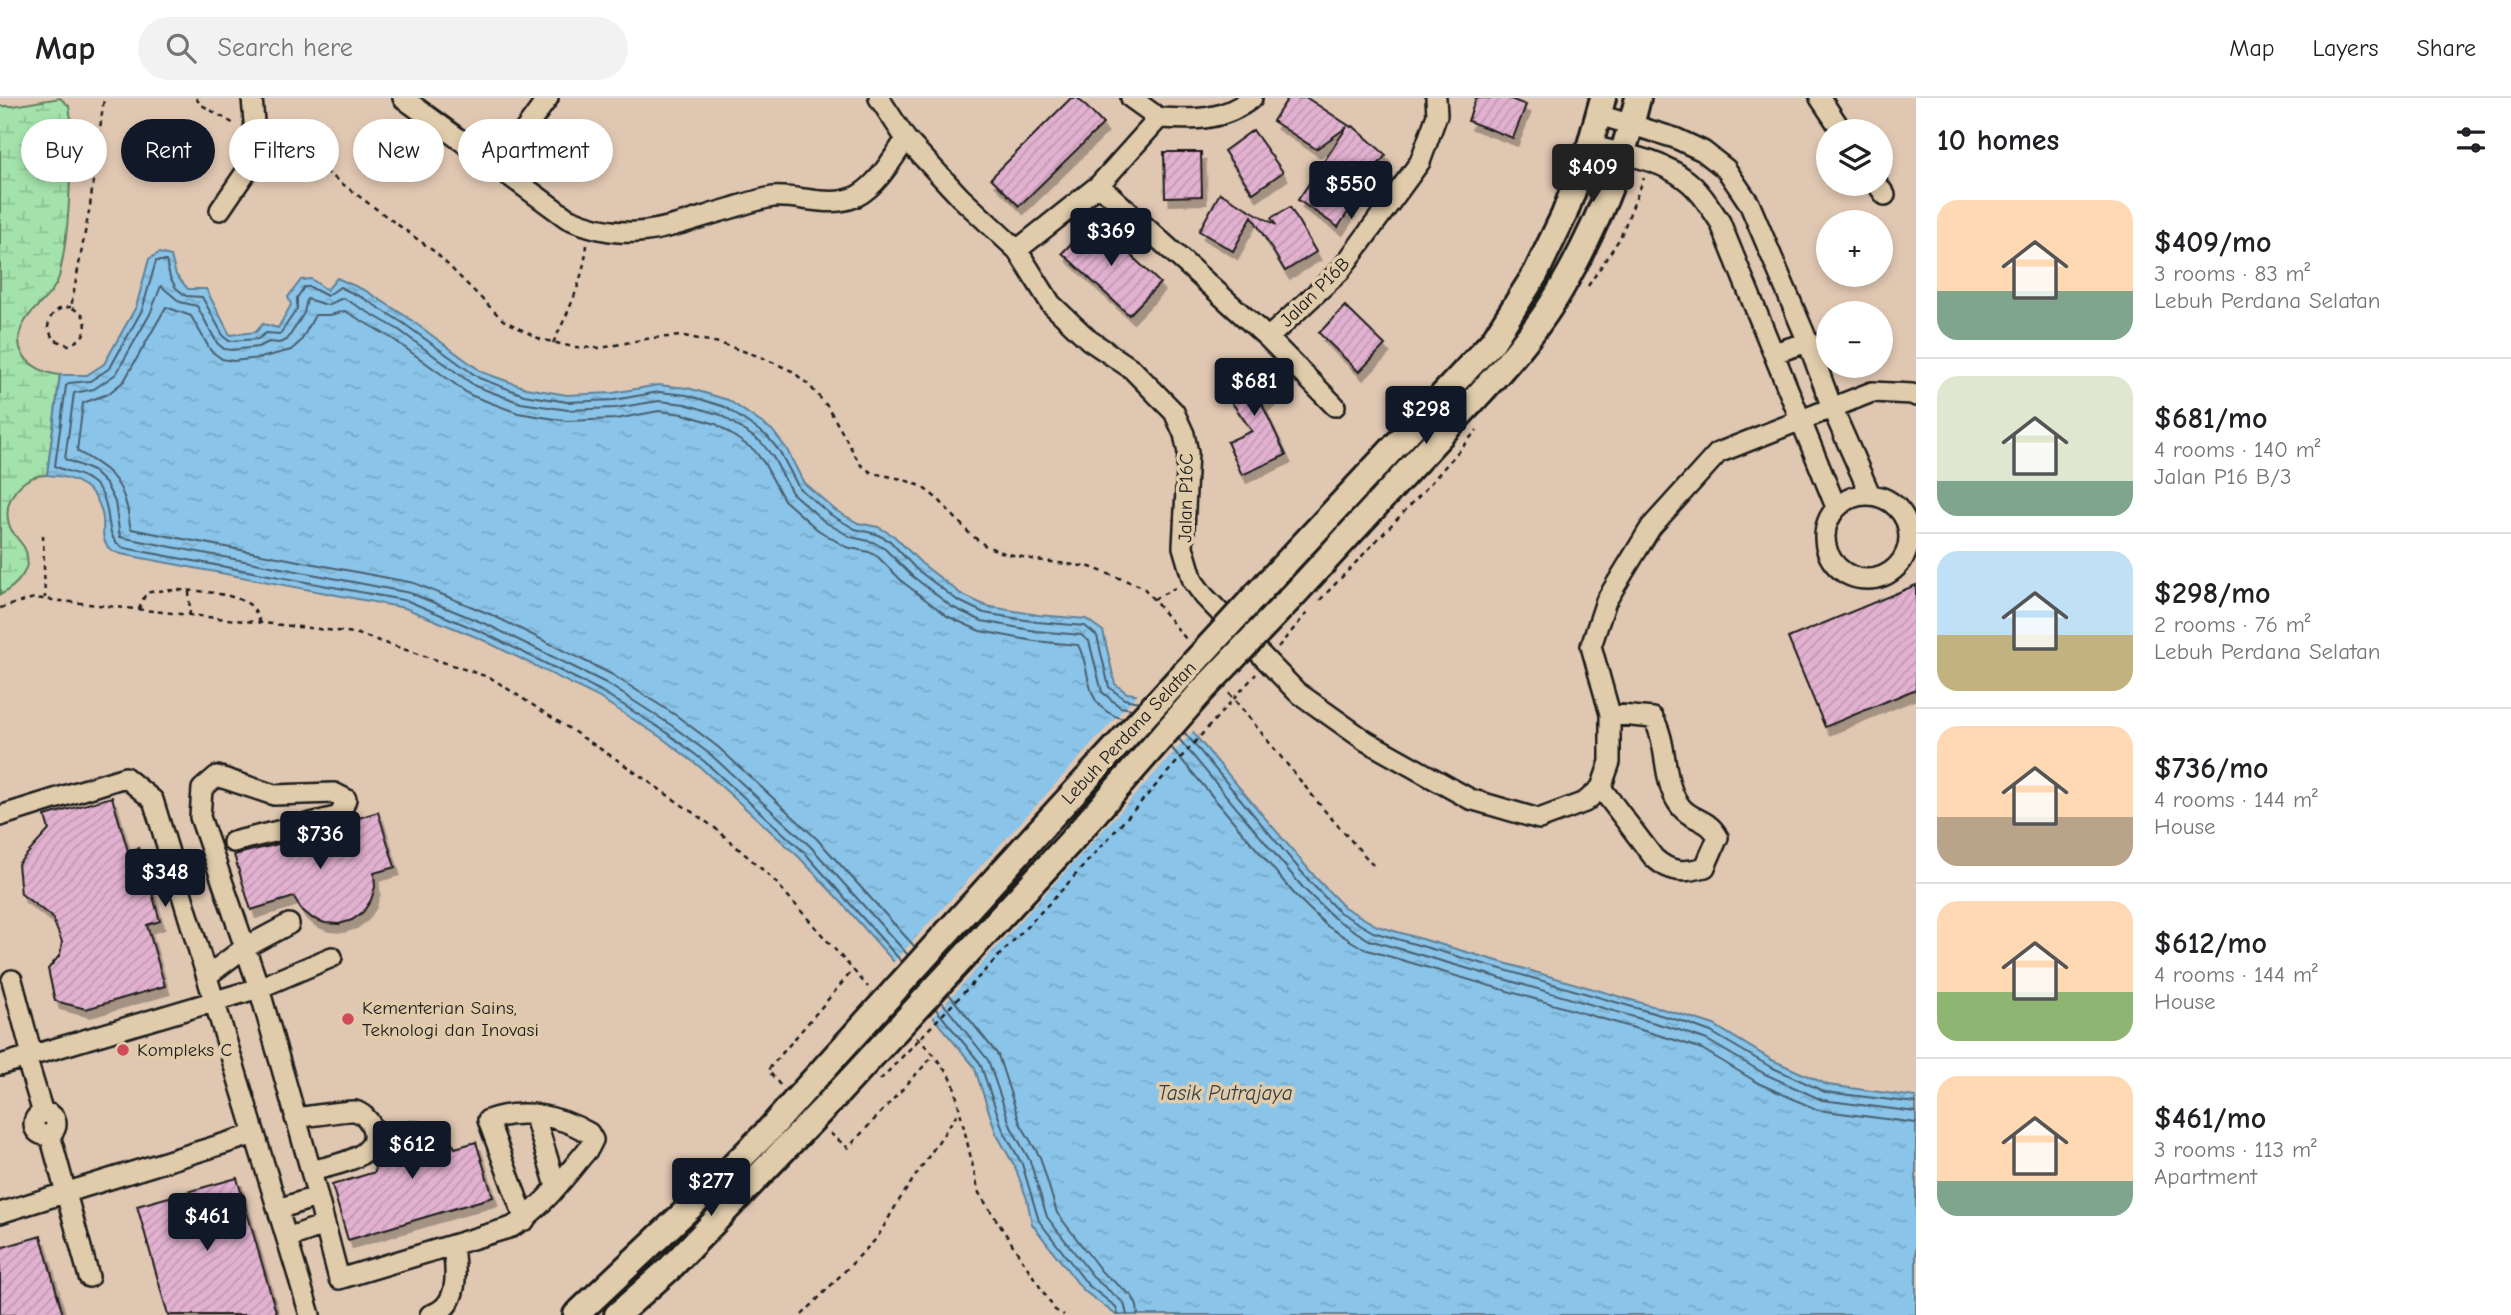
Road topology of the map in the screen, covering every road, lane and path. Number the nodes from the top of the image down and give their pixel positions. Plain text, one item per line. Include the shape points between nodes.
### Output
1 (104, 98) edge
2 (195, 98) edge
3 (252, 98) edge
4 (402, 98) edge
5 (548, 98) edge
6 (879, 98) edge
7 (1131, 98) edge
8 (1252, 98) edge
9 (1436, 98) edge
10 (1638, 98) edge
11 (1820, 98) edge
12 (1601, 107) edge
13 (1159, 118) junction
14 (254, 119) edge
15 (533, 119) edge
16 (1834, 119) edge
17 (229, 122) edge
18 (1632, 124) junction
19 (458, 138) edge
20 (906, 139) junction
21 (1590, 145) junction
22 (1623, 154) junction
23 (339, 181) edge
24 (239, 182) edge
25 (518, 182) edge
26 (1099, 185) junction
27 (220, 210) dead end
28 (589, 228) junction
29 (1017, 250) junction
30 (71, 307) junction
31 (1268, 338) junction
32 (1808, 342) junction
33 (553, 343) junction
34 (1774, 352) junction
35 (1916, 396) edge
36 (1335, 406) dead end
37 (1832, 408) junction
38 (1801, 420) junction
39 (1870, 494) junction
40 (1836, 507) junction
41 (43, 535) dead end
42 (1194, 581) junction
43 (189, 591) junction
44 (1154, 599) junction
45 (45, 600) junction
46 (0, 608) edge
47 (139, 610) junction
48 (190, 616) junction
49 (261, 624) junction
50 (1190, 644) dead end
51 (1223, 685) dead end
52 (1610, 714) junction
53 (1601, 788) junction
54 (0, 816) edge
55 (233, 842) dead end
56 (1373, 865) dead end
57 (289, 924) dead end
58 (244, 948) junction
59 (332, 957) dead end
60 (853, 971) junction
61 (207, 976) junction
62 (12, 980) dead end
63 (259, 988) junction
64 (872, 990) dead end
65 (214, 1001) junction
66 (910, 1030) dead end
67 (934, 1055) junction
68 (29, 1056) junction
69 (0, 1065) edge
70 (785, 1091) dead end
71 (958, 1112) junction
72 (534, 1114) junction
73 (295, 1118) junction
74 (830, 1133) dead end
75 (255, 1135) junction
76 (311, 1171) junction
77 (556, 1186) junction
78 (68, 1192) junction
79 (316, 1197) junction
80 (278, 1209) junction
81 (0, 1213) edge
82 (525, 1220) junction
83 (324, 1225) junction
84 (287, 1238) junction
85 (453, 1246) junction
86 (89, 1277) dead end
87 (310, 1315) edge
88 (429, 1315) edge
89 (576, 1315) edge
90 (617, 1315) edge
91 (802, 1315) edge
92 (1064, 1315) edge

1 - 30 path
2 - 17 path
3 - 14 street
4 - 19 street
5 - 15 street
6 - 20 street, Jalan P16C
7 - 13 street
8 - 13 street via 1238,109 1199,121
9 - 31 street, Jalan P16B via 1437,115 1420,162 1340,271
10 - 18 main road, Lebuh Perdana Selatan
11 - 16 street
12 - 18 street
12 - 21 main road, Lebuh Perdana Selatan
13 - 26 street
18 - 22 main road, Lebuh Perdana Selatan
18 - 32 street via 1703,151 1726,169 1749,203
20 - 28 street via 872,184 845,201 771,197 642,233
20 - 29 street, Jalan P16C
21 - 22 street
21 - 89 main road, Lebuh Perdana Selatan, bridge via 1536,273 1493,341 769,1130
22 - 34 street via 1666,168 1703,197 1720,222
22 - 90 main road, Lebuh Perdana Selatan, bridge via 1566,281 1525,340 1464,411 1201,692 1070,842 827,1105 670,1268
23 - 33 path via 435,252 503,320
24 - 27 street
25 - 28 street via 566,218
26 - 29 street
26 - 31 street
28 - 33 path via 575,300
29 - 42 street, Jalan P16C via 1051,304 1090,340 1132,369 1174,412 1188,453 1183,547
30 - 30 path via 82,314 86,327 84,335 68,345 53,339 48,328 51,314
31 - 36 street
32 - 34 street
32 - 37 street
33 - 44 path via 601,348 684,336 761,357 810,385 860,464 872,473 921,486 986,546 1036,560 1090,566 1143,587
34 - 38 street
35 - 37 street via 1872,392
37 - 38 street
37 - 39 street
38 - 40 street
38 - 52 street via 1718,453 1651,527 1606,601 1591,646
39 - 40 street via 1853,496
39 - 40 street via 1897,507 1908,523 1909,545 1897,568 1879,578 1857,579 1839,570 1826,552 1825,529
41 - 45 path
42 - 44 path
42 - 53 street, Jalan P16C via 1203,596 1297,692 1366,741 1470,799 1538,818 1585,802
43 - 47 path via 146,593
43 - 48 path
43 - 49 path via 224,594 251,605
44 - 50 path
45 - 46 path via 34,598
45 - 47 path
47 - 48 path
48 - 49 path
49 - 60 path via 355,633 491,678 715,828 772,878
51 - 56 path
52 - 53 street via 1609,762
52 - 53 street via 1653,718 1659,727 1676,801 1687,814 1712,825 1718,837 1705,867 1685,873 1665,867
54 - 61 street via 125,777 153,800
55 - 58 street via 340,817 345,799 334,793 274,795 217,776 202,789 200,817
57 - 58 street
58 - 61 street
58 - 63 street
59 - 63 street
60 - 64 path
60 - 70 path via 768,1070
61 - 65 street
62 - 68 street
63 - 65 street
63 - 73 street
65 - 68 street
65 - 75 street
66 - 67 path
67 - 71 path via 953,1081
67 - 74 path via 848,1148
68 - 69 street
68 - 78 street via 43,1113 34,1128 50,1135
71 - 91 path via 877,1238
71 - 92 path via 979,1193 1055,1310
72 - 77 street
72 - 77 street via 581,1128 593,1139
72 - 82 street via 488,1120
73 - 76 street
73 - 76 street via 354,1111 368,1118 374,1133 372,1147 360,1156
75 - 78 street
75 - 80 street
76 - 79 street
77 - 82 street
78 - 81 street
78 - 86 street
79 - 80 street
79 - 83 street
80 - 84 street
82 - 85 street
83 - 84 street
83 - 85 street via 338,1279
84 - 87 street
85 - 88 street via 457,1279 451,1298

